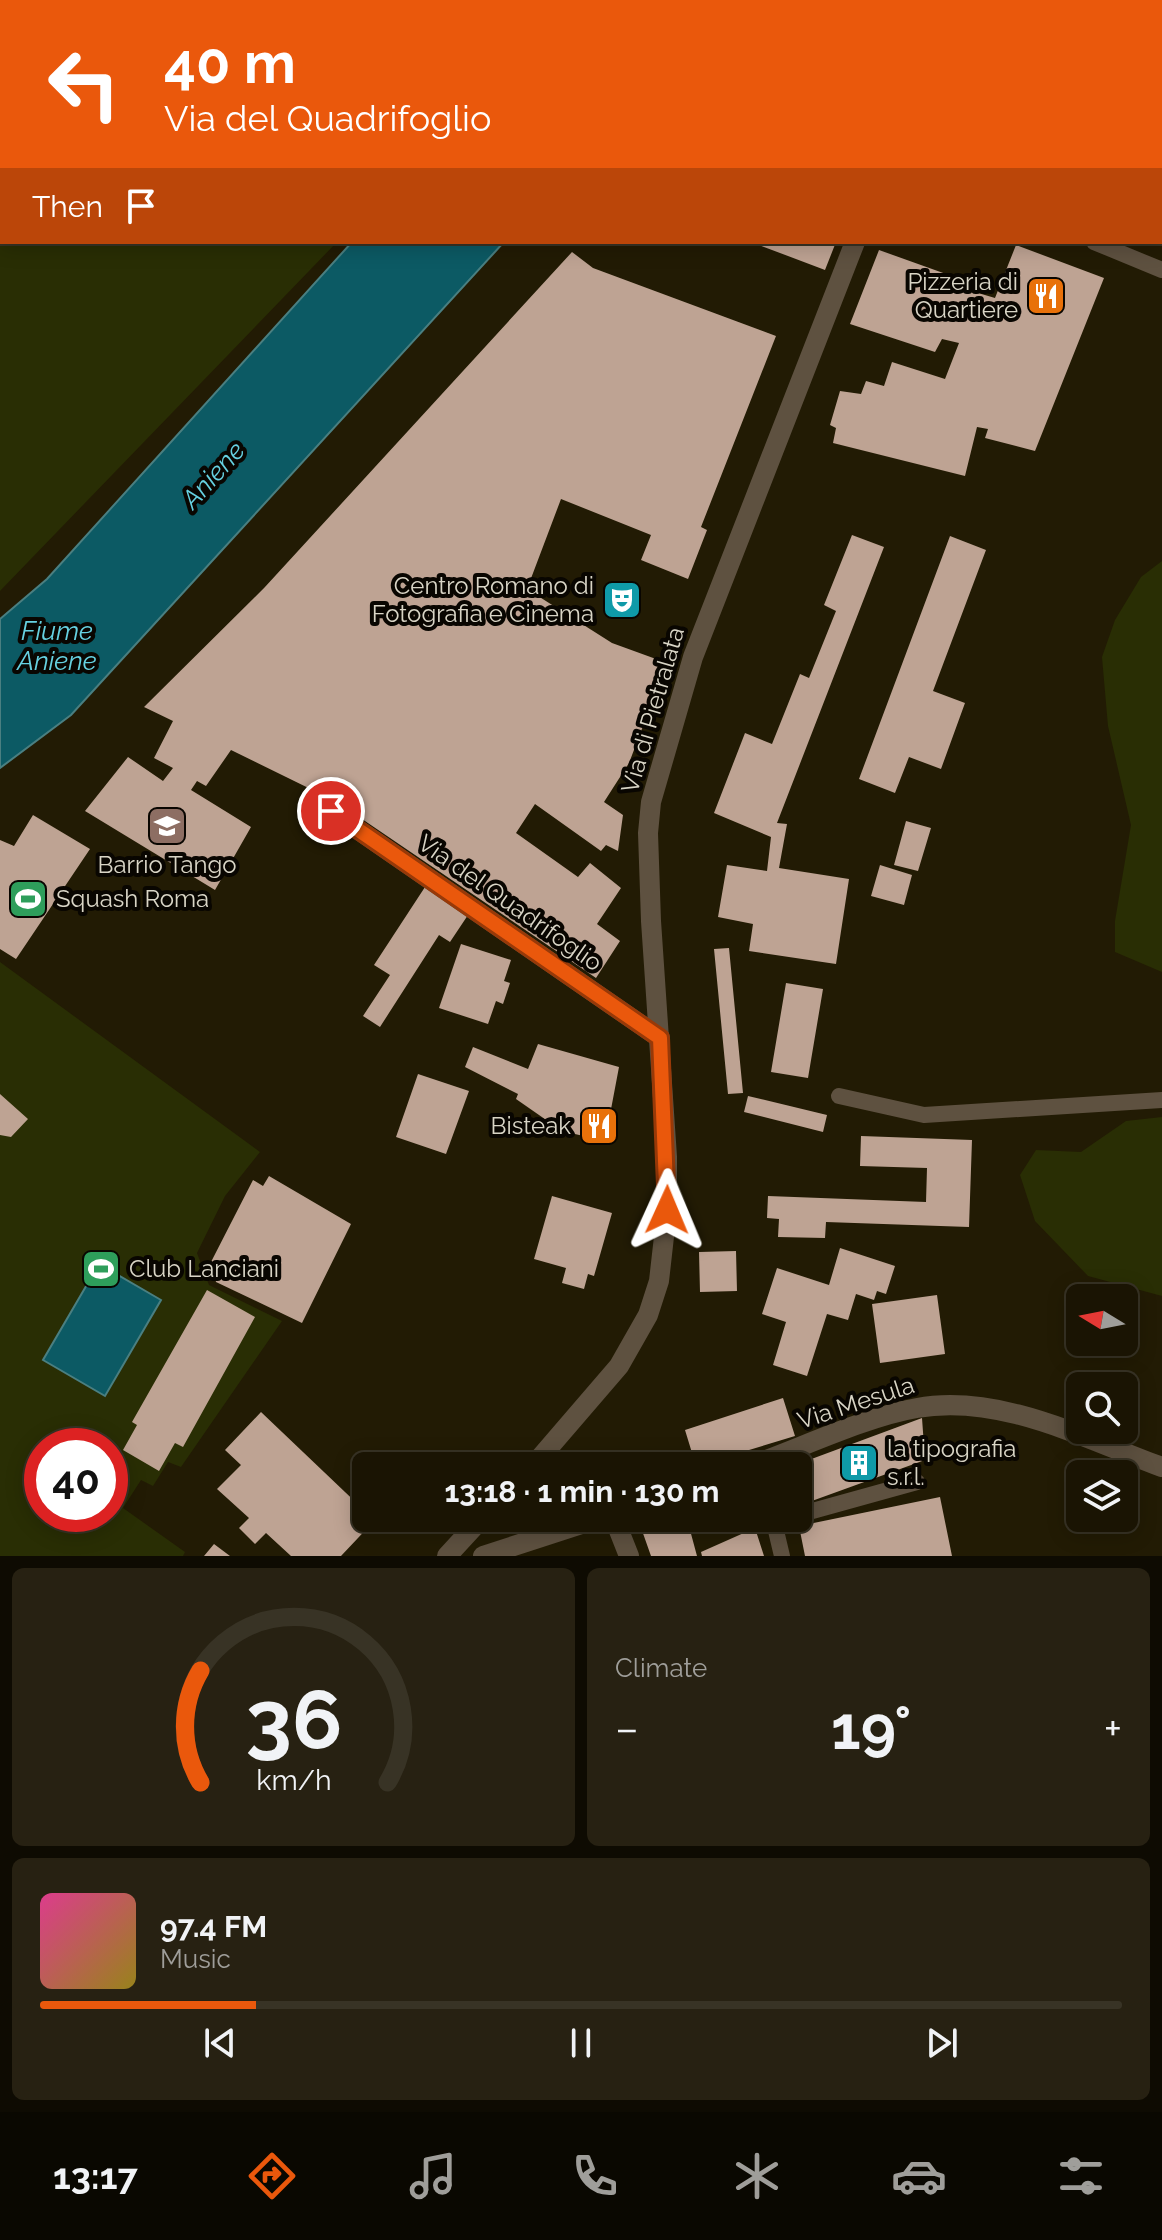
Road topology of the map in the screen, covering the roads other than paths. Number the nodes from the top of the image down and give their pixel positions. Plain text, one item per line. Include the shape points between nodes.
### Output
1 (854, 244) edge
2 (1099, 244) edge
3 (1162, 270) edge
4 (331, 811) dead end
5 (660, 1038) junction
6 (839, 1096) dead end
7 (1162, 1100) edge
8 (546, 1452) edge
9 (794, 1452) edge
10 (1162, 1467) edge
11 (917, 1482) dead end
12 (812, 1511) edge
13 (469, 1532) edge
14 (557, 1532) edge
15 (620, 1532) edge
16 (779, 1532) edge
17 (447, 1556) edge
18 (483, 1556) edge
19 (629, 1556) edge
20 (782, 1556) edge

1 - 5 street, Via di Pietralata via 693,657 655,785 648,844
2 - 3 lane
4 - 5 street, Via del Quadrifoglio
5 - 8 street, Via di Pietralata via 668,1180 656,1292 638,1335 606,1385
6 - 7 lane via 924,1115
9 - 10 street, Via Mesula via 914,1408 955,1405 1010,1412
11 - 12 lane
13 - 17 street
14 - 18 street
15 - 19 street
16 - 20 lane

